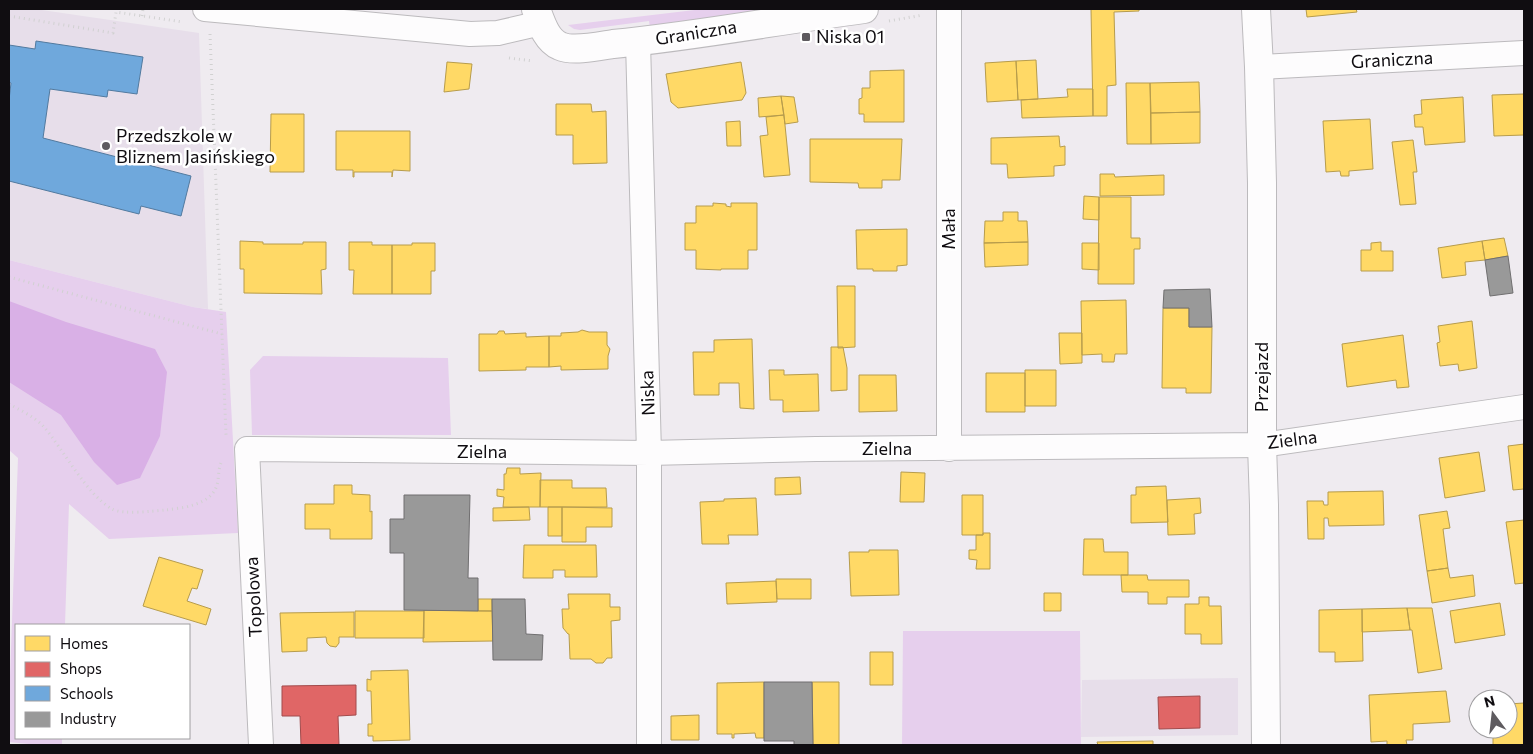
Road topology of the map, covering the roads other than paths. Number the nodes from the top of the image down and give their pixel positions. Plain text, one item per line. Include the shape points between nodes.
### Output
1 (864, 9) edge
2 (949, 9) edge
3 (1256, 9) edge
4 (539, 16) edge
5 (207, 17) edge
6 (638, 42) junction
7 (1524, 53) edge
8 (1259, 67) junction
9 (1524, 407) edge
10 (1262, 445) junction
11 (247, 449) joint
12 (950, 449) junction
13 (649, 453) junction
14 (261, 745) edge
15 (649, 745) edge
16 (1266, 745) edge

1 - 6 street, Graniczna
2 - 12 street, Mała
3 - 8 street, Przejazd
4 - 5 street via 498,33 470,34
4 - 6 street, Graniczna via 552,40 561,47 574,49
6 - 13 street, Niska
7 - 8 street, Graniczna
8 - 10 street, Przejazd
9 - 10 street, Zielna
10 - 12 street, Zielna
10 - 16 street, Przejazd
11 - 13 street, Zielna
11 - 14 street, Topolowa
12 - 13 street, Zielna
13 - 15 street, Niska

